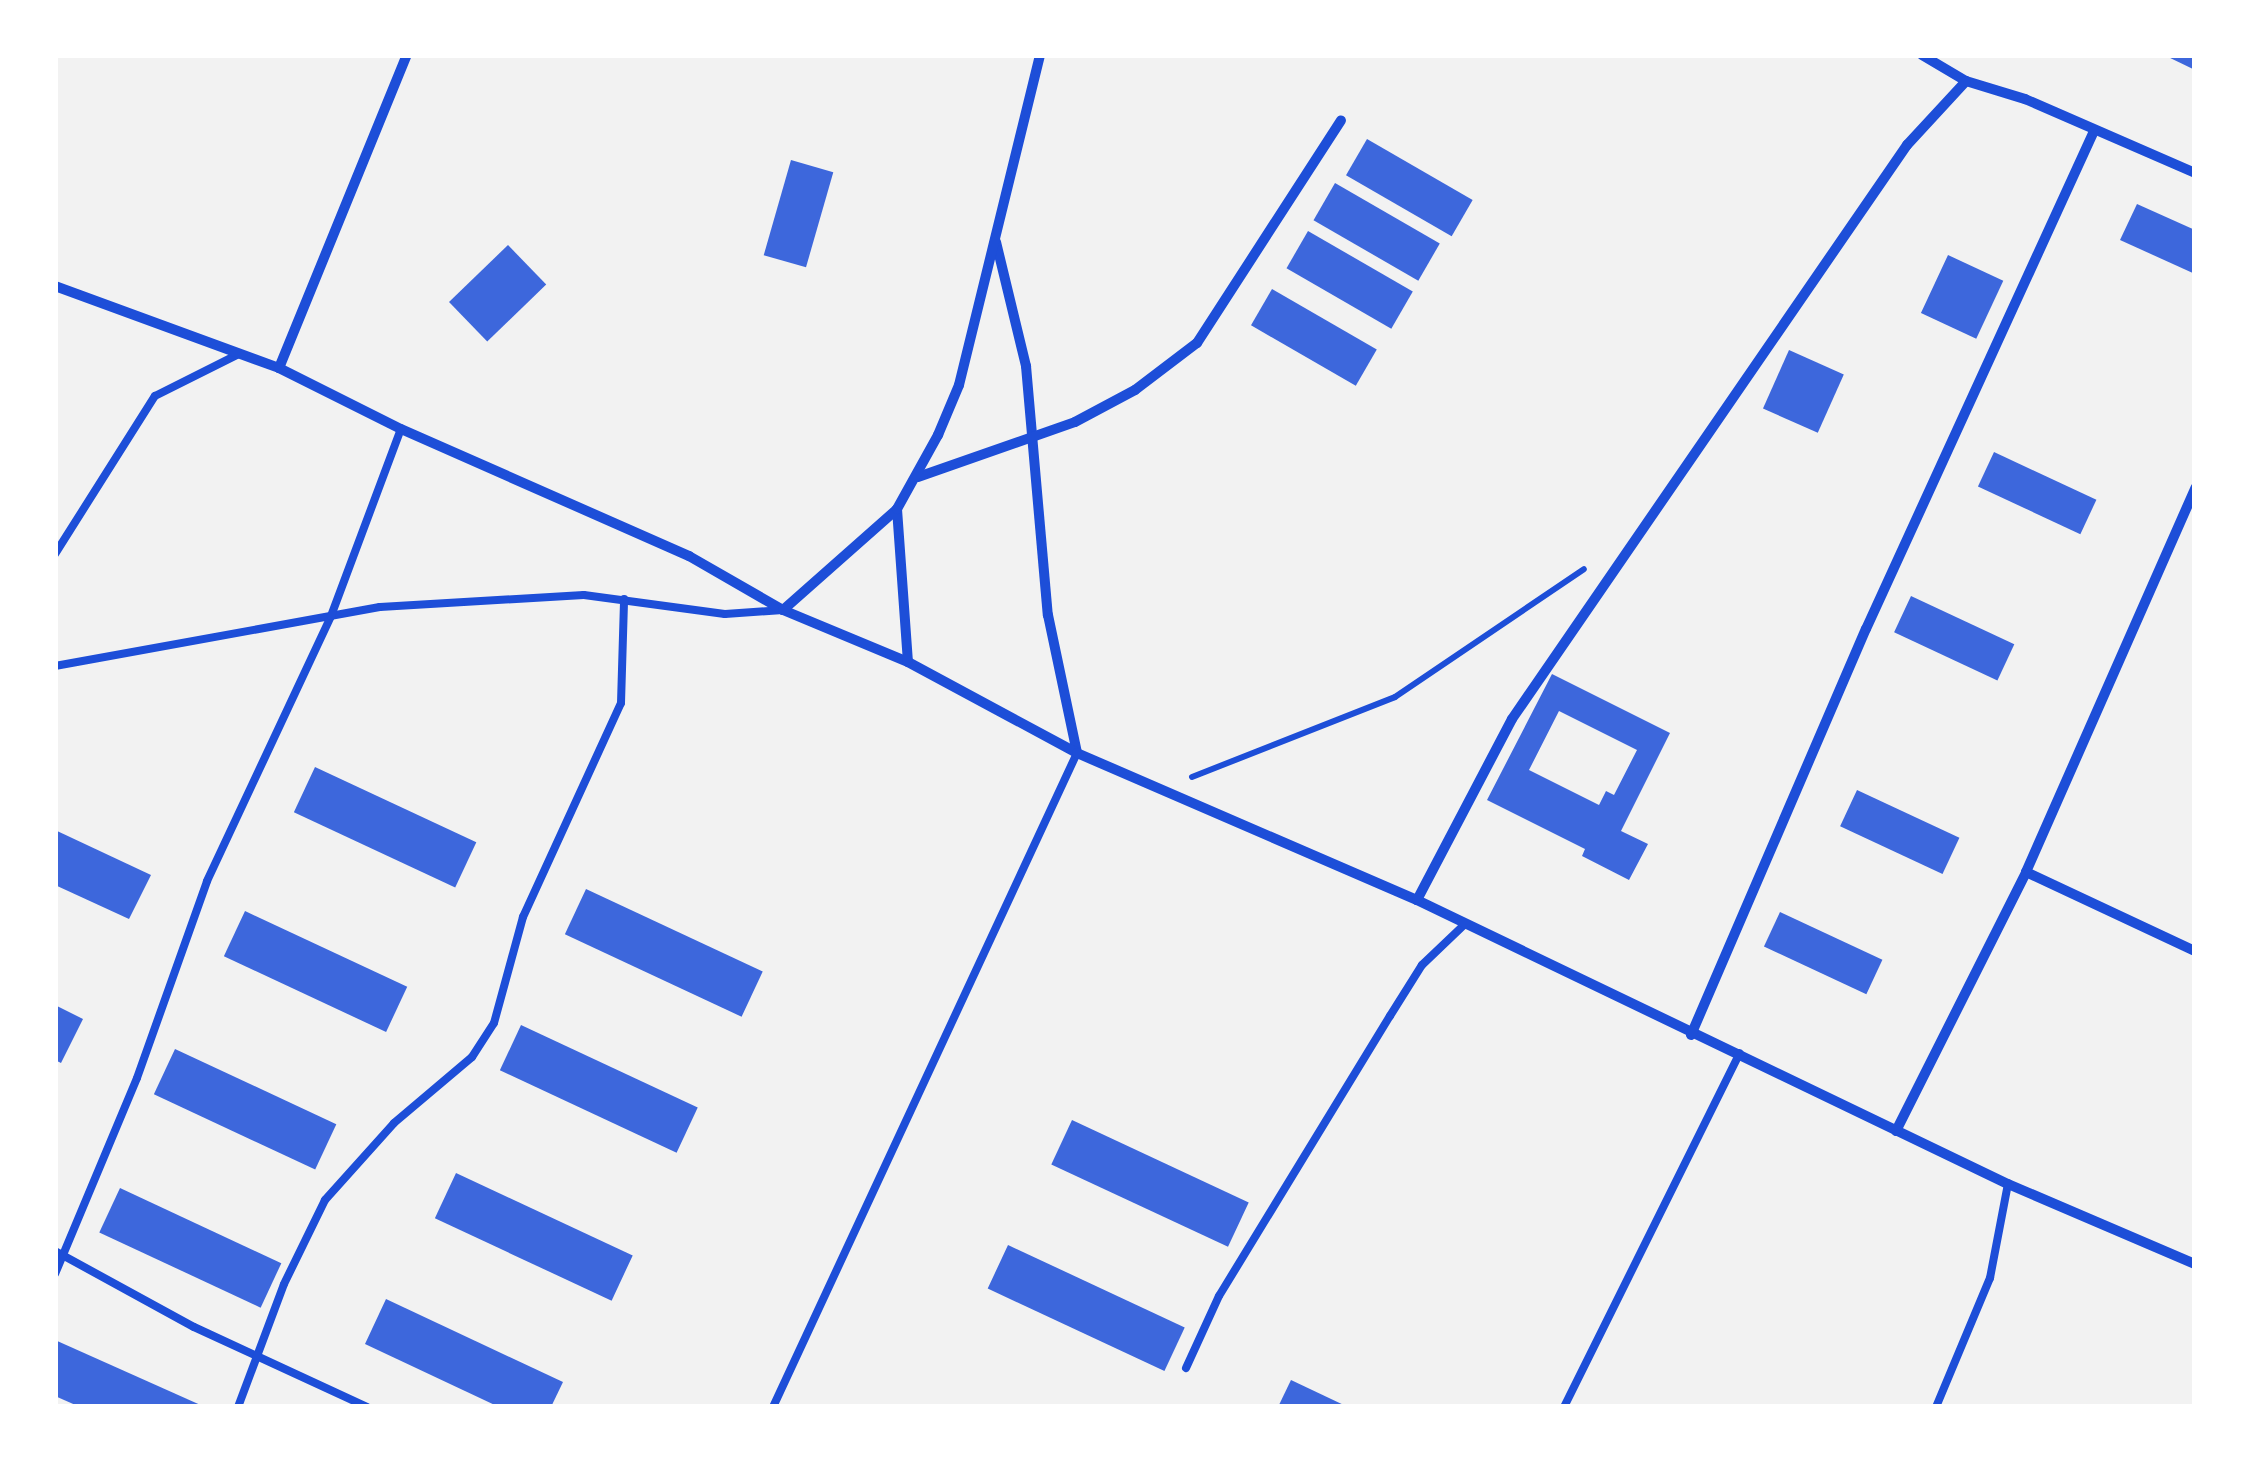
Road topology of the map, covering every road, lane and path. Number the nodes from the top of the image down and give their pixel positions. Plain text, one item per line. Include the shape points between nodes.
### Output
1 (407, 55) edge
2 (1040, 55) edge
3 (1922, 55) edge
4 (1966, 81) junction
5 (1342, 120) dead end
6 (2094, 131) junction
7 (2195, 173) edge
8 (996, 241) junction
9 (55, 286) edge
10 (239, 354) junction
11 (279, 368) junction
12 (400, 429) junction
13 (1031, 438) junction
14 (917, 478) junction
15 (2195, 488) edge
16 (897, 509) junction
17 (55, 554) edge
18 (1591, 564) dead end
19 (624, 599) junction
20 (782, 610) junction
21 (331, 616) junction
22 (908, 662) junction
23 (55, 666) edge
24 (1077, 753) junction
25 (1162, 788) junction
26 (2026, 872) junction
27 (1416, 900) junction
28 (1463, 926) junction
29 (2195, 951) edge
30 (1692, 1035) junction
31 (1740, 1052) junction
32 (1896, 1132) junction
33 (2008, 1184) junction
34 (59, 1253) edge
35 (2195, 1264) edge
36 (55, 1274) edge
37 (257, 1353) junction
38 (1186, 1368) dead end
39 (238, 1407) edge
40 (367, 1407) edge
41 (773, 1407) edge
42 (1564, 1407) edge
43 (1936, 1407) edge

1 - 11 street
2 - 8 street
3 - 4 street
4 - 6 street
4 - 27 street via 1906,145 1512,719
5 - 13 street via 1198,343 1135,390
6 - 7 street
6 - 30 street via 1866,629
8 - 13 street via 1026,366
8 - 14 street via 979,283 958,385
9 - 10 street
10 - 11 street
10 - 17 lane via 154,396
11 - 12 street
12 - 20 street via 689,556
12 - 21 lane
13 - 14 street
13 - 24 street via 1048,615
14 - 16 street
15 - 26 street
16 - 20 street
16 - 22 street
18 - 25 path via 1395,698
19 - 20 lane via 724,614
19 - 21 lane via 548,597
19 - 37 lane via 622,702 523,917 494,1023 472,1057 394,1123 325,1200
20 - 22 street
21 - 23 lane
21 - 34 lane via 207,882 138,1078
22 - 24 street
24 - 25 street
24 - 41 lane
25 - 27 street
26 - 29 street
26 - 32 street
27 - 28 street
28 - 30 street
28 - 38 lane via 1406,990 1218,1296
30 - 31 street
31 - 32 street
31 - 42 lane
32 - 33 street
33 - 35 street
33 - 43 lane via 1990,1278
34 - 36 lane
34 - 37 lane
37 - 39 lane
37 - 40 lane

